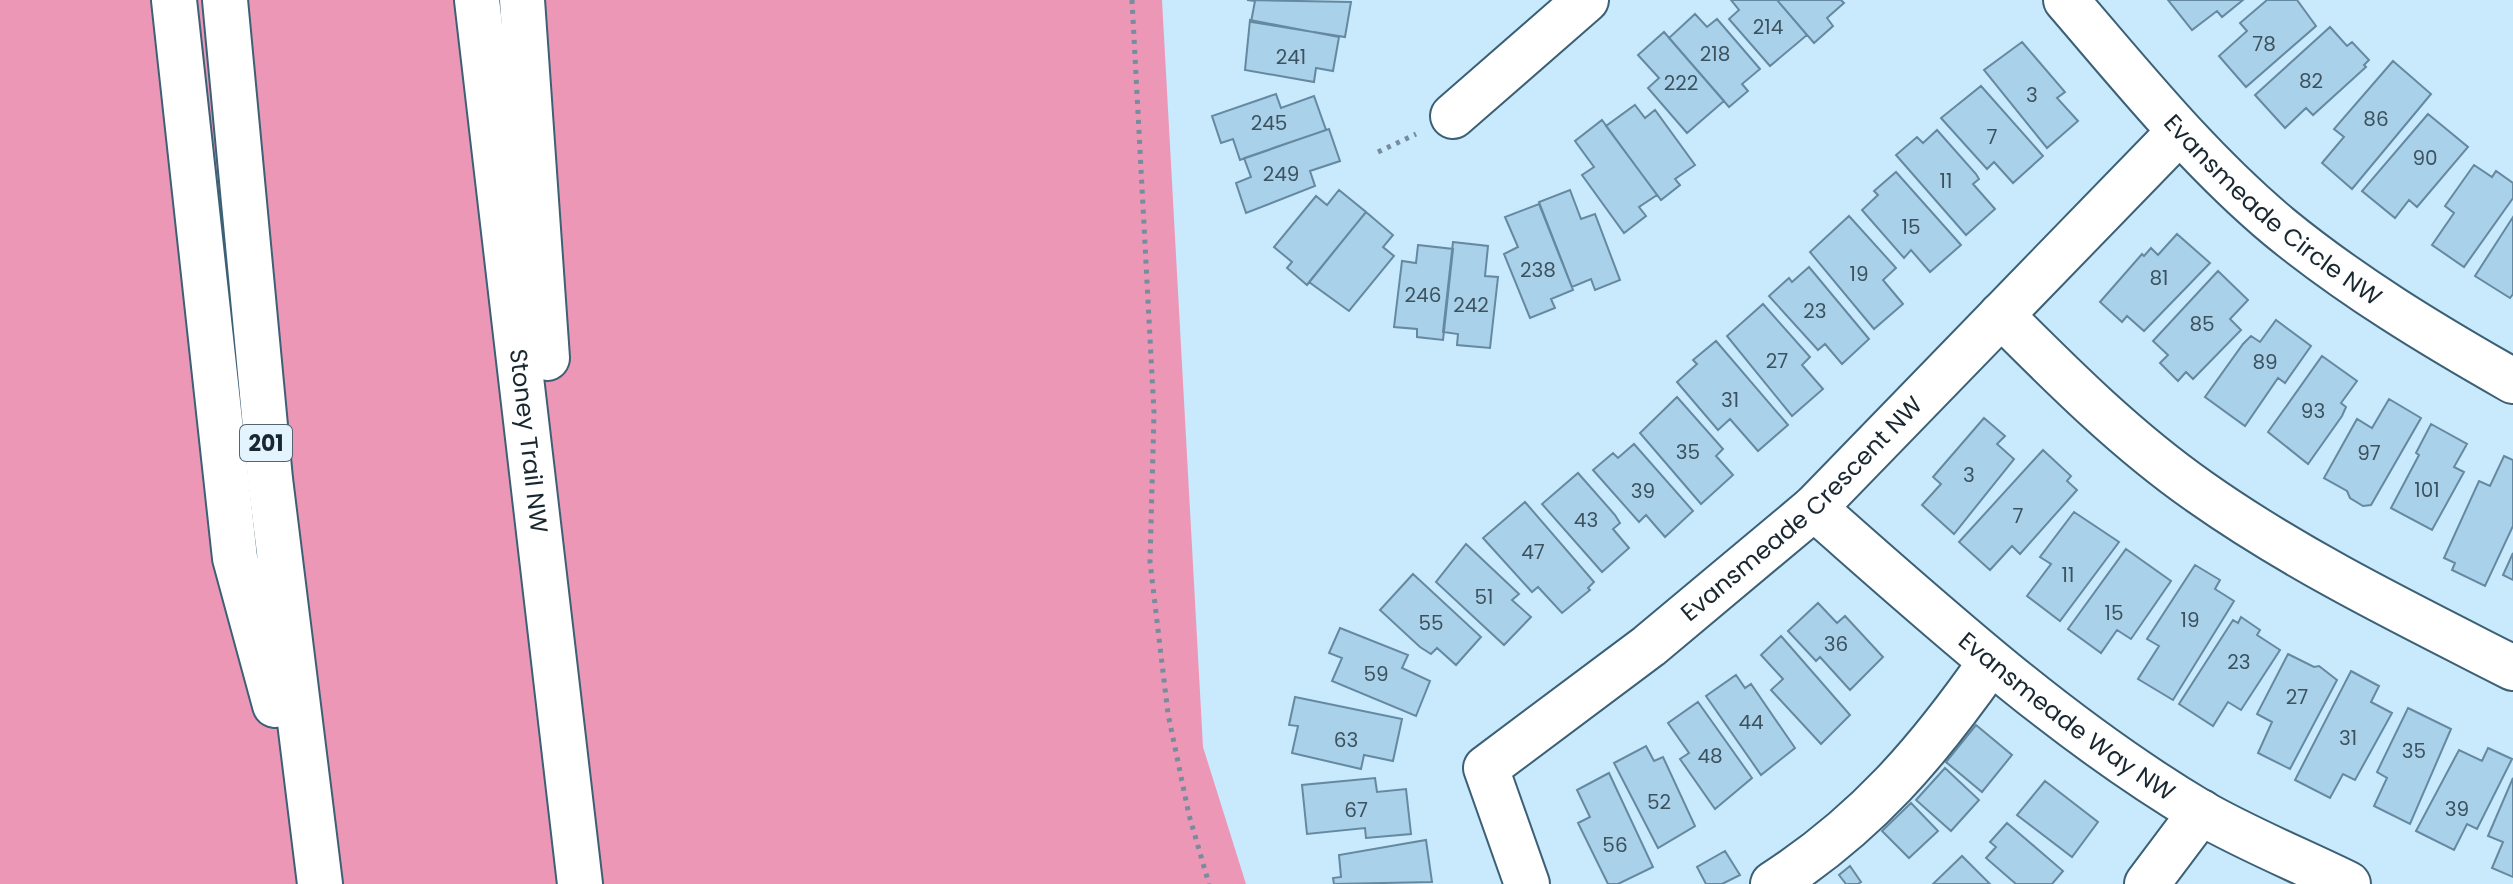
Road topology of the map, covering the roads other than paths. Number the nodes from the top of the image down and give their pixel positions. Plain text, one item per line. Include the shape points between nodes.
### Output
1 (174, 0) edge
2 (225, 0) edge
3 (477, 0) edge
4 (522, 0) edge
5 (1586, 0) edge
6 (2066, 0) edge
7 (1453, 116) dead end
8 (2179, 132) junction
9 (2001, 315) junction
10 (2513, 381) edge
11 (1814, 508) junction
12 (1990, 663) junction
13 (2513, 668) edge
14 (2201, 812) junction
15 (316, 863) edge
16 (579, 876) edge
17 (1527, 884) edge
18 (1773, 884) edge
19 (2147, 884) edge
20 (2348, 884) edge

1 - 15 main road via 235,558
2 - 15 main road, 201 via 247,259
3 - 16 main road, Stoney Trail NW
4 - 16 main road
5 - 7 main road
6 - 8 main road, Evansmeade Circle NW
8 - 9 main road, Evansmeade Crescent NW
8 - 10 main road, Evansmeade Circle NW via 2279,227 2422,329
9 - 11 main road, Evansmeade Crescent NW
9 - 13 main road via 2098,412 2199,492 2285,548
11 - 12 main road, Evansmeade Way NW
11 - 17 main road, Evansmeade Crescent NW via 1649,646 1486,768
12 - 14 main road, Evansmeade Way NW
12 - 18 main road via 1936,740 1870,809
14 - 19 main road
14 - 20 main road, Evansmeade Way NW

